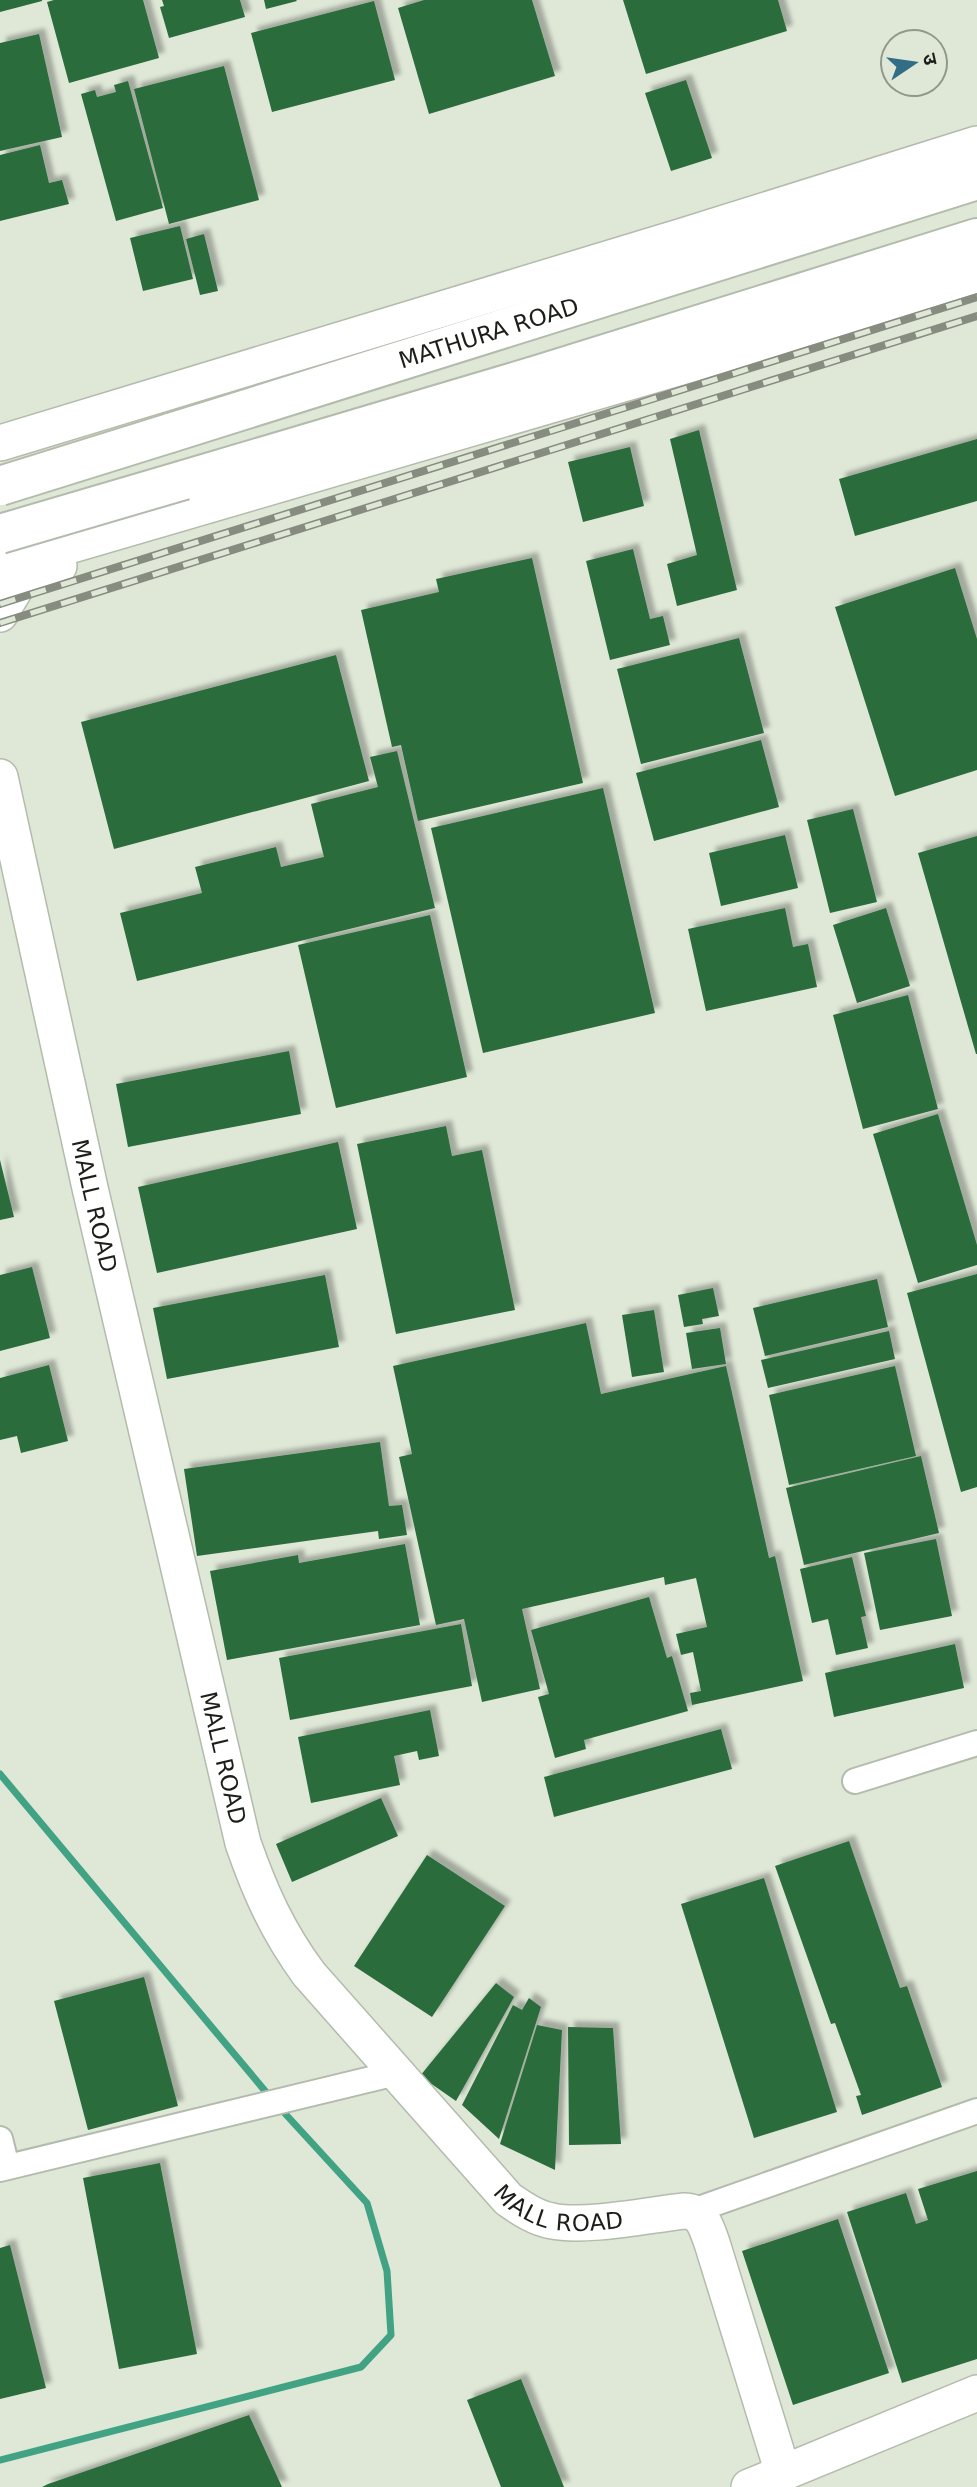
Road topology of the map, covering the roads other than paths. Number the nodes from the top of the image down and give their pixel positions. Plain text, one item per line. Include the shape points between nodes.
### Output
1 (977, 144) edge
2 (977, 180) edge
3 (977, 238) edge
4 (977, 275) edge
5 (482, 298) junction
6 (137, 404) junction
7 (0, 427) edge
8 (0, 443) edge
9 (354, 461) junction
10 (0, 486) edge
11 (177, 513) junction
12 (0, 534) edge
13 (0, 565) edge
14 (0, 614) edge
15 (0, 777) edge
16 (977, 1743) edge
17 (855, 1781) dead end
18 (396, 2073) junction
19 (977, 2111) edge
20 (0, 2138) edge
21 (4, 2168) edge
22 (693, 2211) junction
23 (977, 2393) edge
24 (783, 2473) junction
25 (749, 2487) edge

1 - 5 main road
2 - 10 highway, MATHURA ROAD, bridge
3 - 12 highway, bridge via 541,374
4 - 9 main road via 695,363
5 - 6 main road
5 - 7 main road via 298,336
6 - 8 main road
6 - 11 main road via 109,426 99,445 101,471 109,489 130,505
9 - 11 main road
9 - 14 main road via 289,497 21,579
11 - 13 main road
15 - 18 main road, MALL ROAD via 90,1188 243,1843 270,1914 287,1944
16 - 17 street
18 - 21 street
18 - 22 main road, MALL ROAD via 494,2185 527,2211 551,2221 576,2223
19 - 22 street
20 - 21 street
22 - 24 main road via 703,2220 712,2243
23 - 24 main road
24 - 25 main road

